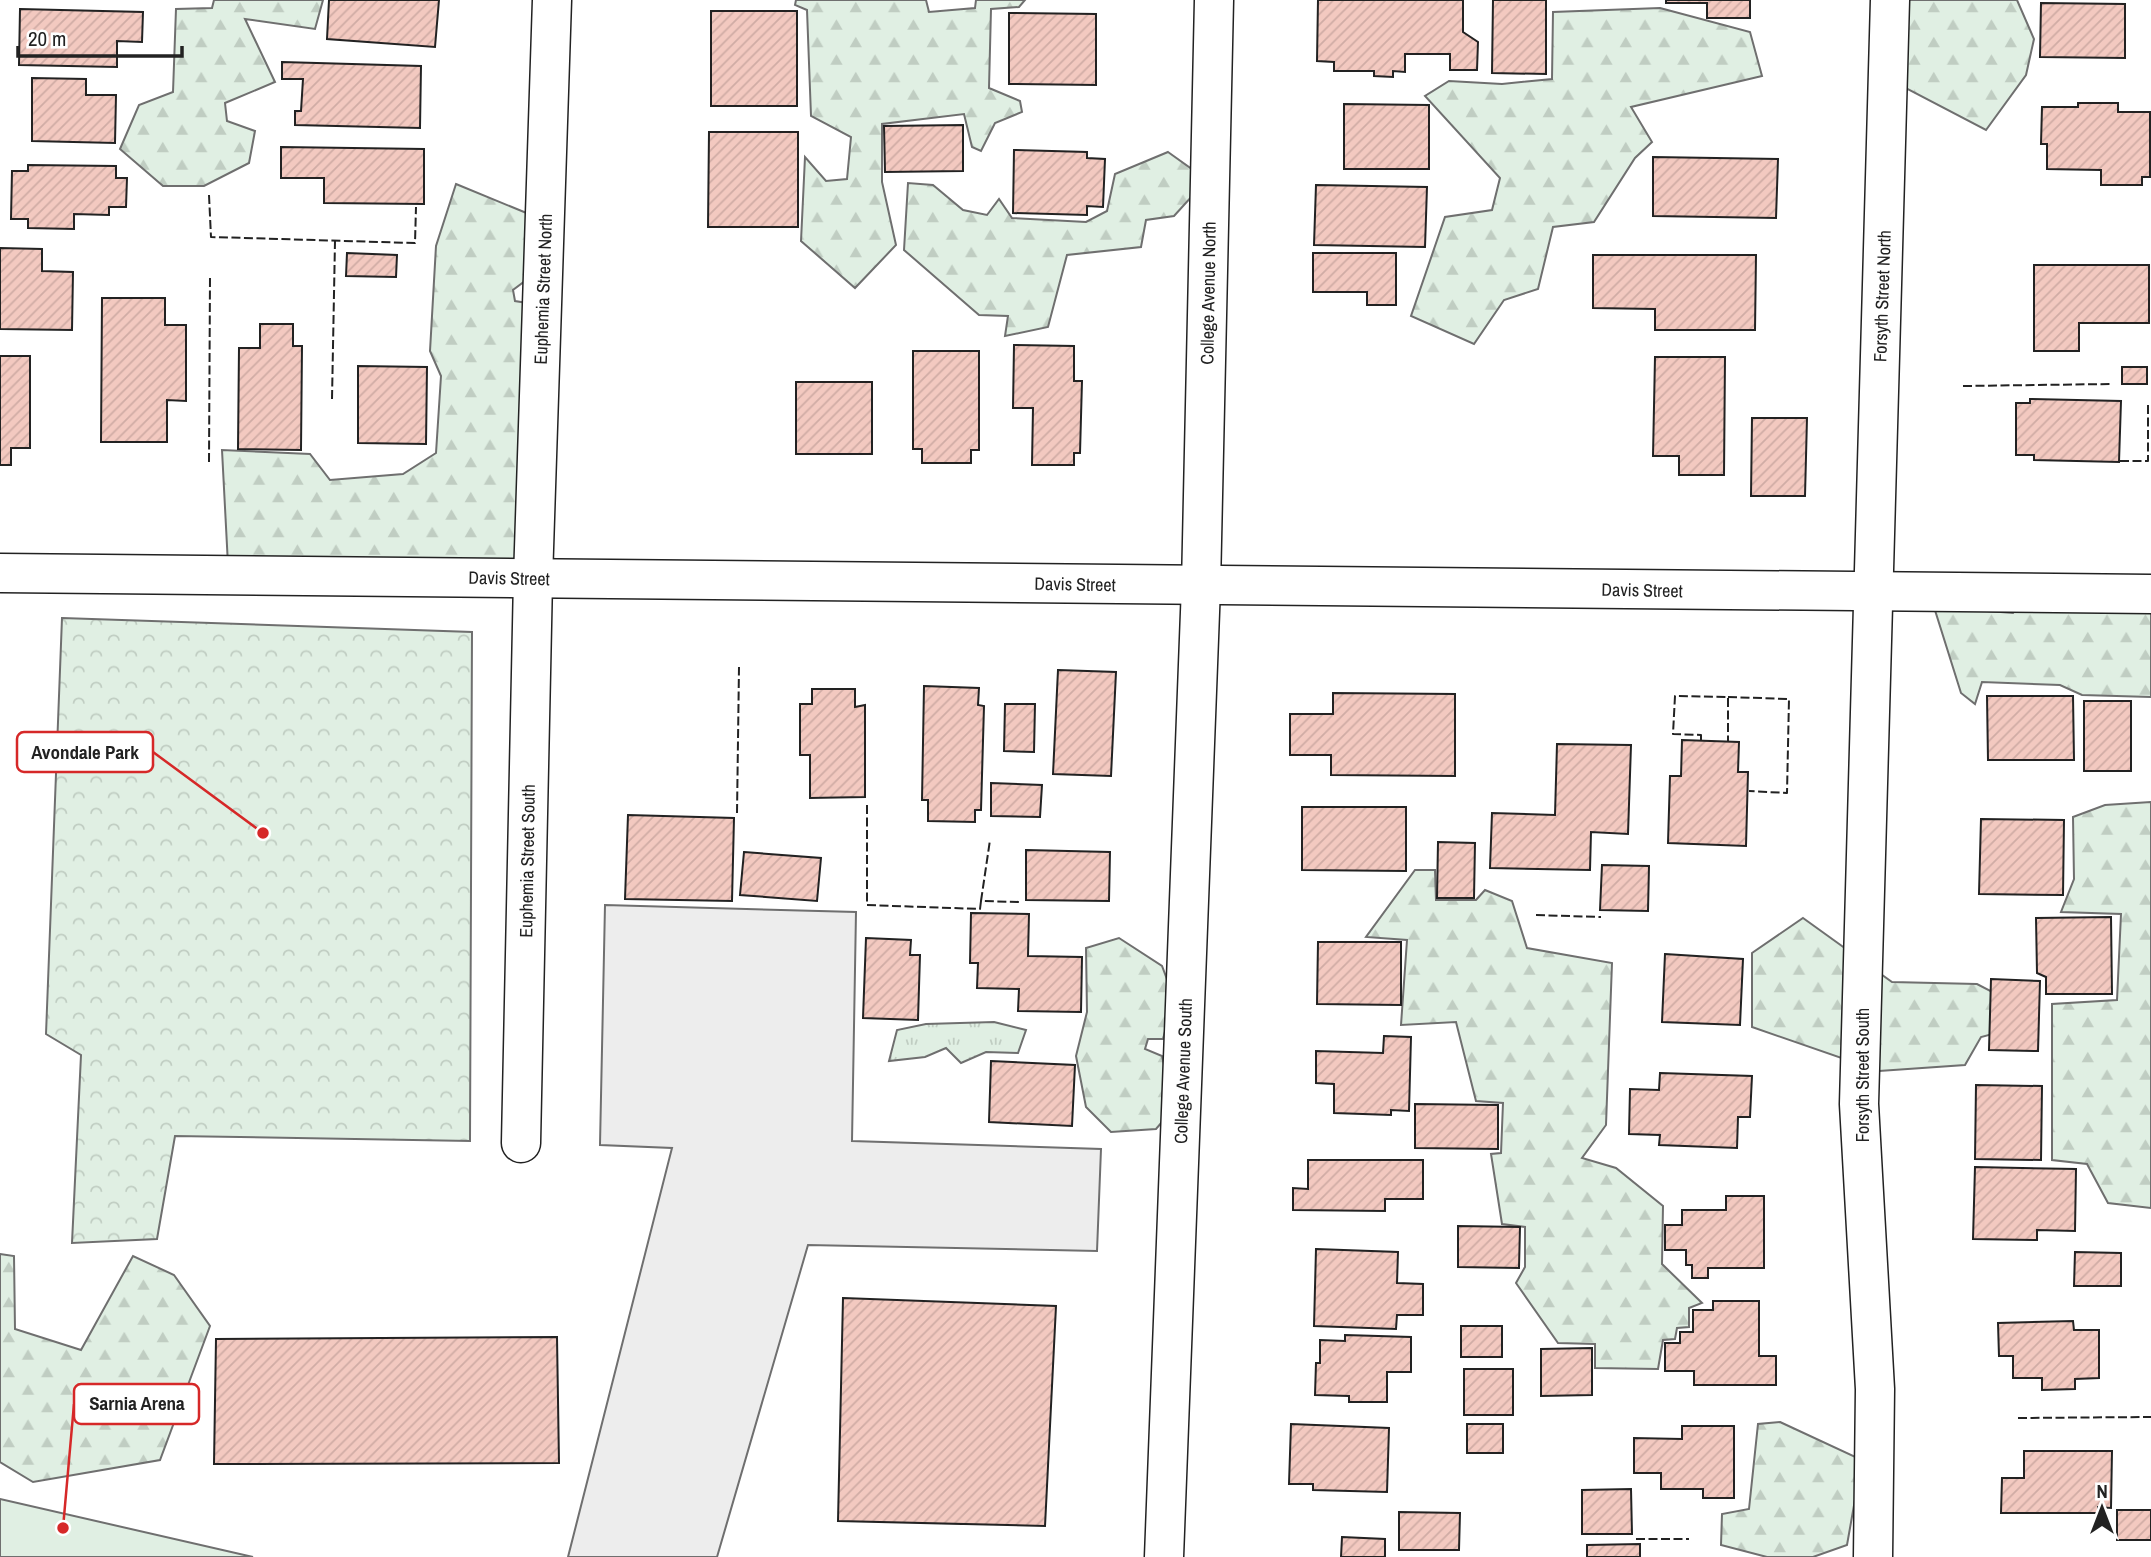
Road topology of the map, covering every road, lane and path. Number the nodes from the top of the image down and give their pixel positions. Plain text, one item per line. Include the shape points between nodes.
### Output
1 (552, 0) edge
2 (1214, 0) edge
3 (1890, 0) edge
4 (0, 573) edge
5 (533, 579) junction
6 (1201, 586) junction
7 (1874, 592) junction
8 (2151, 594) edge
9 (520, 1143) dead end
10 (1164, 1557) edge
11 (1873, 1557) edge

1 - 5 street, Euphemia Street North
2 - 6 street, College Avenue North
3 - 7 street, Forsyth Street North
4 - 5 street, Davis Street
5 - 6 street, Davis Street
5 - 9 street, Euphemia Street South
6 - 7 street, Davis Street
6 - 10 street, College Avenue South
7 - 8 street, Davis Street
7 - 11 street, Forsyth Street South via 1860,1104 1875,1390

